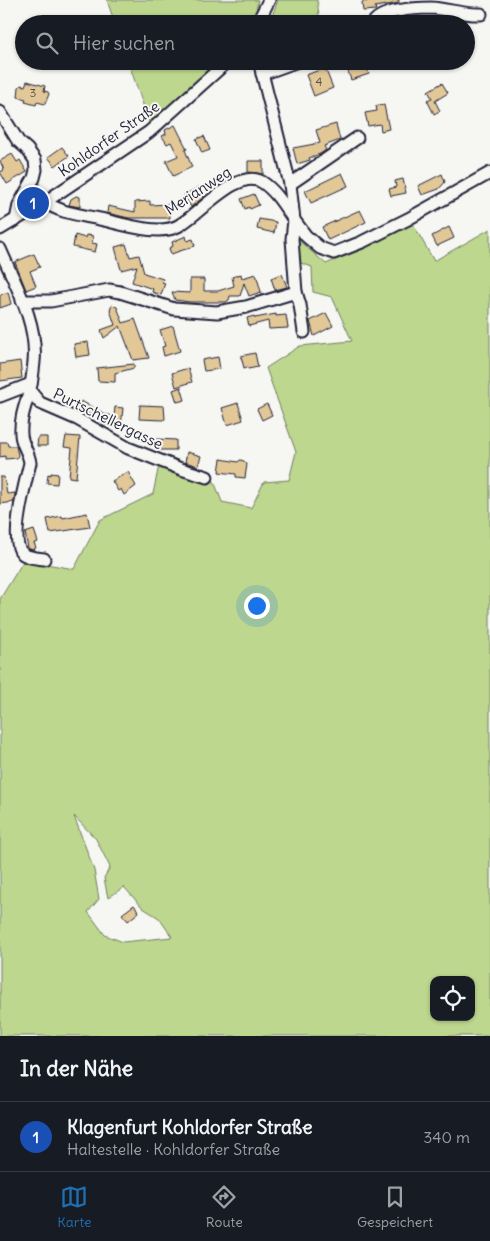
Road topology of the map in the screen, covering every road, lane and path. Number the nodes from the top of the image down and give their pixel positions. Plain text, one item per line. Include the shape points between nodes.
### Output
1 (269, 0) edge
2 (481, 14) dead end
3 (262, 15) edge
4 (381, 15) edge
5 (218, 70) edge
6 (261, 70) edge
7 (273, 70) edge
8 (262, 74) junction
9 (0, 112) edge
10 (357, 138) dead end
11 (490, 173) edge
12 (290, 184) junction
13 (45, 202) junction
14 (16, 220) junction
15 (294, 220) junction
16 (0, 229) edge
17 (0, 249) edge
18 (296, 292) junction
19 (22, 301) junction
20 (304, 332) dead end
21 (30, 387) junction
22 (0, 396) edge
23 (207, 477) dead end
24 (44, 559) dead end

1 - 3 street
2 - 4 street via 420,9
5 - 13 street, Kohldorfer Straße via 149,132
6 - 8 street
7 - 8 street
8 - 12 street
9 - 14 street via 18,141 35,160 34,178 19,205
10 - 12 street
11 - 15 street, Merianweg via 400,223 334,252 320,248
12 - 15 street
13 - 14 street, Kohldorfer Straße
13 - 15 street, Merianweg via 71,214 144,229 172,228 201,210 232,184 254,179 273,192
14 - 16 street, Kohldorfer Straße
15 - 18 street via 292,239
17 - 19 street
18 - 19 street via 217,312 174,309 109,290 51,302
18 - 20 street
19 - 21 street via 34,347
21 - 22 street
21 - 23 street, Purtschellergasse via 40,402 128,448
21 - 24 street via 20,427 30,463 16,530 22,553

